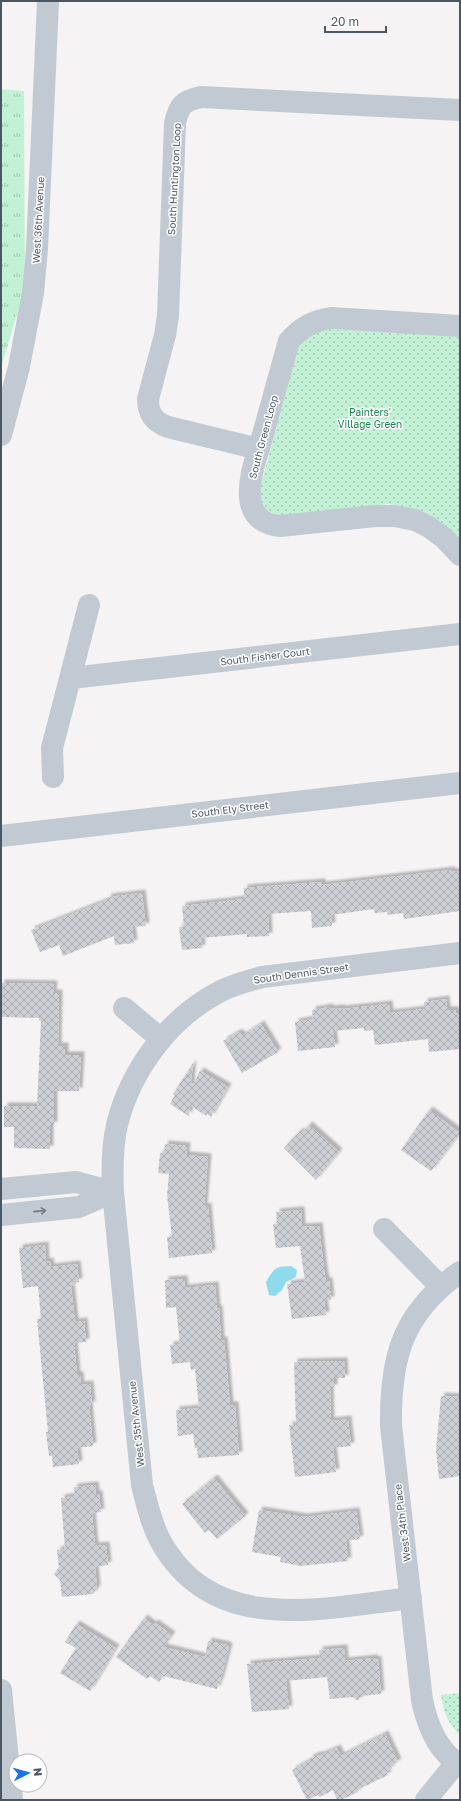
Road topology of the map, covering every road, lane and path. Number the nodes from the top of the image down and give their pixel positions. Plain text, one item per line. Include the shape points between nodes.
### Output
1 (48, 1) edge
2 (460, 110) edge
3 (460, 326) edge
4 (1, 435) edge
5 (259, 449) junction
6 (460, 555) edge
7 (90, 605) dead end
8 (460, 634) edge
9 (71, 678) junction
10 (52, 777) dead end
11 (460, 783) edge
12 (1, 836) edge
13 (460, 953) edge
14 (124, 1008) dead end
15 (161, 1039) junction
16 (1, 1190) edge
17 (113, 1192) junction
18 (1, 1215) edge
19 (384, 1229) dead end
20 (460, 1272) edge
21 (440, 1286) junction
22 (410, 1598) junction
23 (1, 1690) edge
24 (458, 1764) edge
25 (12, 1800) edge
26 (426, 1800) edge

1 - 4 street, West 36th Avenue via 33,293 21,360
2 - 5 street, South Huntington Loop via 201,97 182,104 175,123 168,316 148,408 158,423 168,427
3 - 5 street, South Green Loop via 332,318 320,319 307,325 289,341
5 - 6 street, South Green Loop via 250,498 254,511 261,520 280,526 395,516 415,520 444,538
7 - 9 street
8 - 9 street, South Fisher Court
9 - 10 street via 52,748
11 - 12 street, South Ely Street
13 - 15 street, South Dennis Street via 289,973 237,984 201,1003
14 - 15 street
15 - 17 street, West 35th Avenue via 141,1068 128,1093 119,1119 112,1163
16 - 17 street via 76,1182
18 -> 17 street via 79,1207
17 - 22 street, West 35th Avenue via 142,1485 150,1519 175,1563 191,1580 212,1594 271,1610 297,1611
19 - 21 street
20 - 21 street, West 34th Place
21 - 22 street, West 34th Place via 410,1325 398,1349 390,1397
22 - 24 street, West 34th Place via 426,1718 437,1742
23 - 25 street
24 - 26 street

